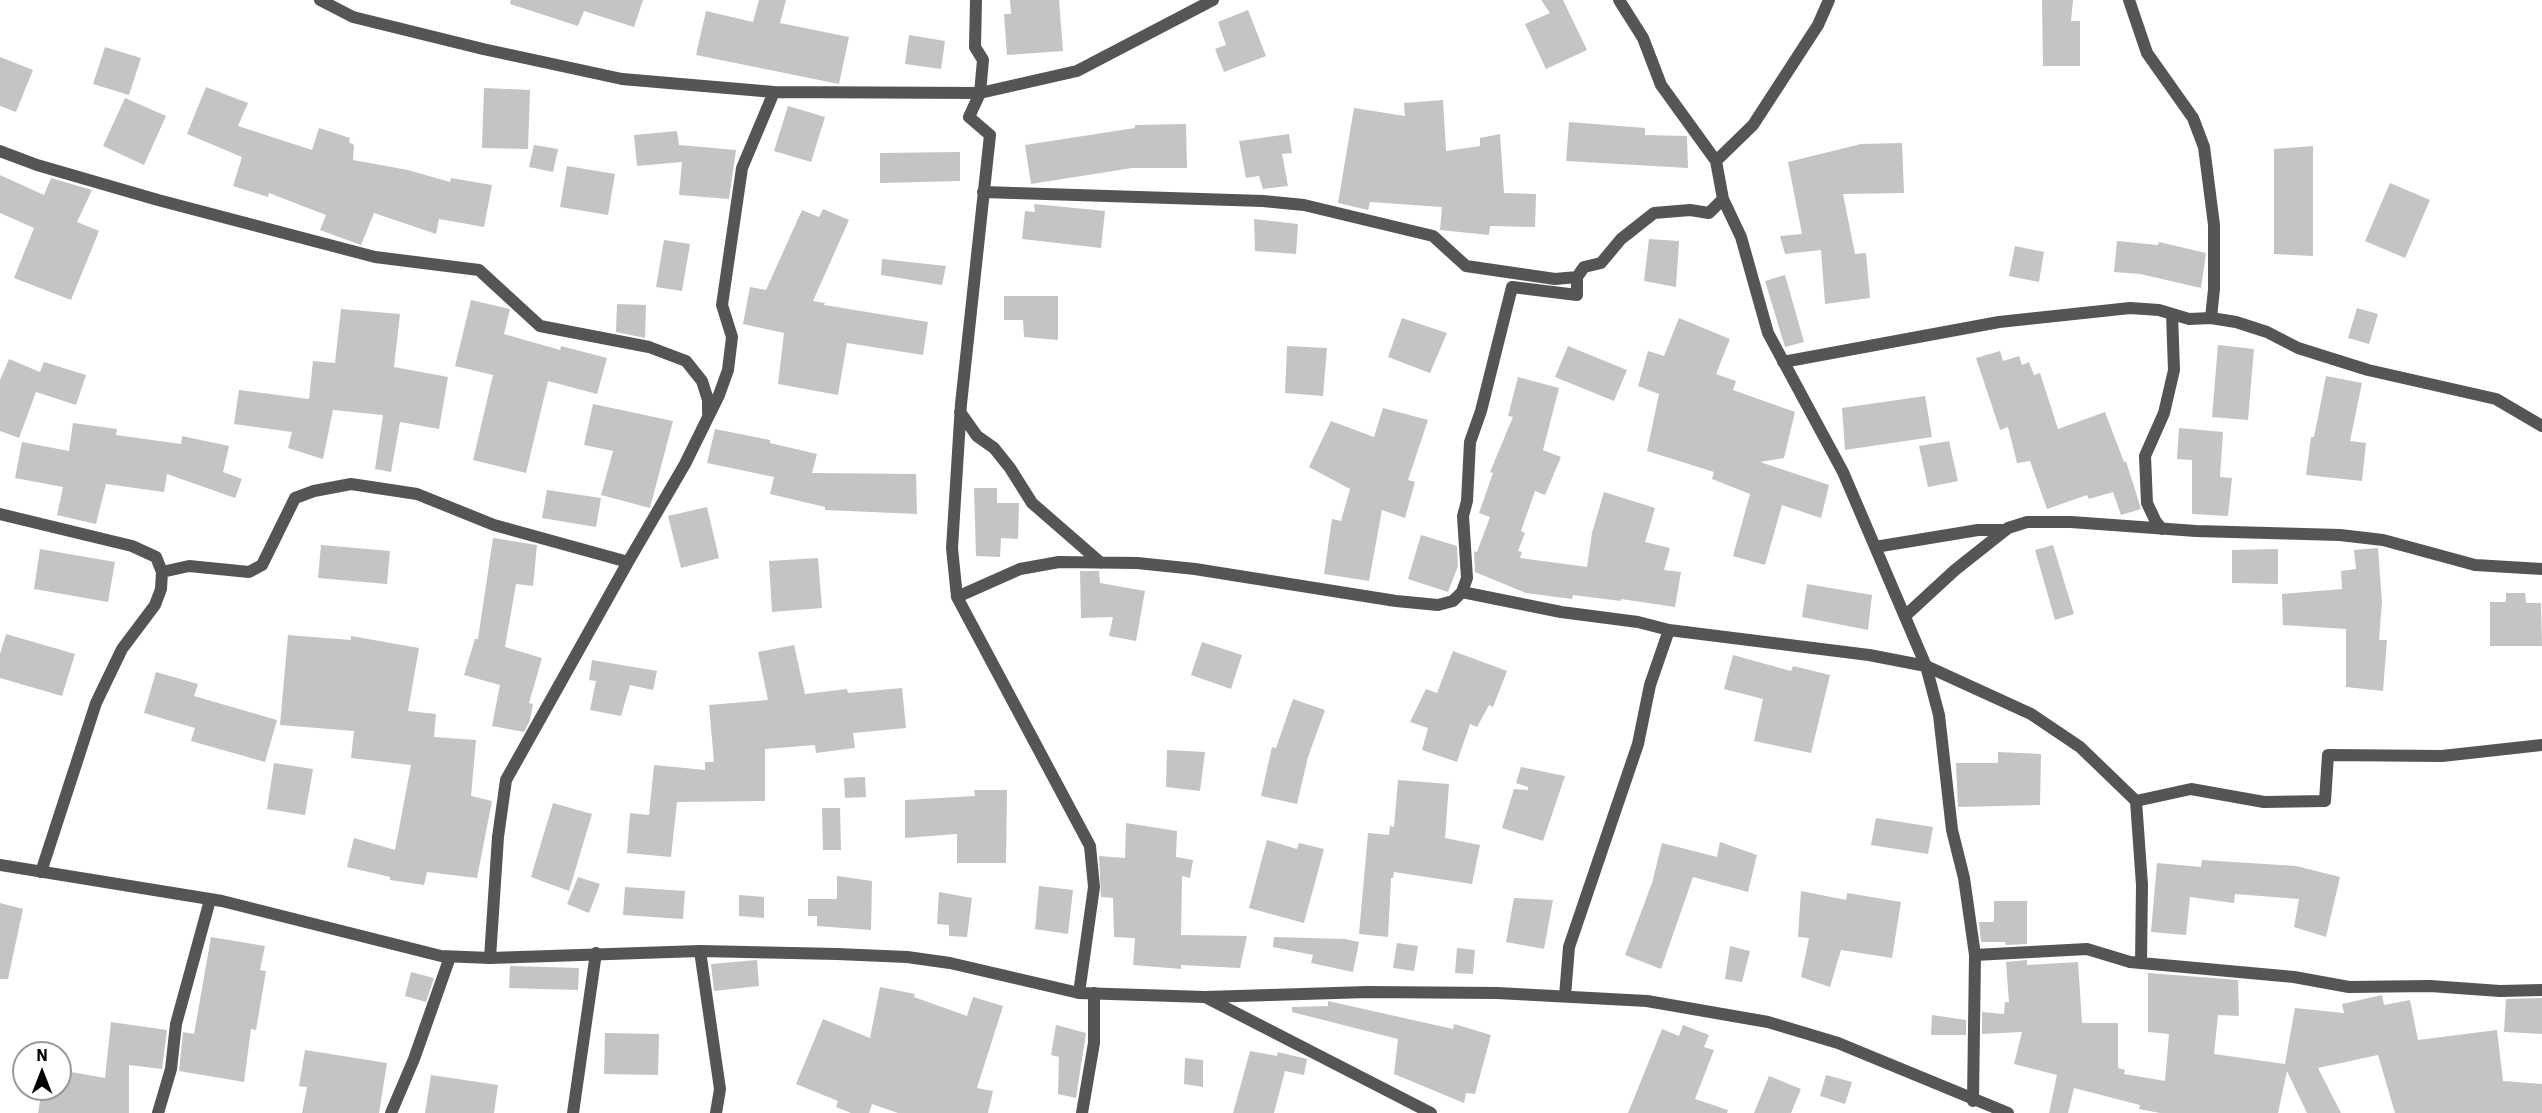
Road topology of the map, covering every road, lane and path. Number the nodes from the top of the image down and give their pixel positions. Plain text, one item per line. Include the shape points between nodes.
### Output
1 (320, 0) edge
2 (1213, 0) edge
3 (1619, 0) edge
4 (1829, 0) edge
5 (2129, 0) edge
6 (977, 2) edge
7 (774, 92) junction
8 (980, 93) junction
9 (0, 151) edge
10 (1716, 161) junction
11 (983, 192) junction
12 (1723, 199) junction
13 (1577, 277) junction
14 (2172, 314) junction
15 (2211, 318) junction
16 (1783, 362) junction
17 (960, 412) junction
18 (708, 418) junction
19 (2542, 426) edge
20 (0, 514) edge
21 (2162, 529) junction
22 (2006, 530) junction
23 (1875, 547) junction
24 (628, 562) junction
25 (1101, 563) junction
26 (2542, 569) edge
27 (162, 572) junction
28 (1462, 592) junction
29 (957, 597) junction
30 (1905, 616) junction
31 (1669, 630) junction
32 (1926, 666) junction
33 (2542, 746) edge
34 (2136, 801) junction
35 (0, 865) edge
36 (41, 872) junction
37 (210, 900) junction
38 (700, 951) junction
39 (596, 953) junction
40 (1974, 956) junction
41 (450, 957) junction
42 (490, 958) junction
43 (2141, 963) junction
44 (2542, 990) edge
45 (1079, 993) junction
46 (1094, 993) junction
47 (1565, 996) junction
48 (1205, 997) junction
49 (1973, 1101) junction
50 (158, 1113) edge
51 (392, 1113) edge
52 (573, 1113) edge
53 (716, 1113) edge
54 (1082, 1113) edge
55 (1431, 1113) edge
56 (2008, 1113) edge

1 - 7 street via 353,17 622,79
2 - 8 street via 1077,71
3 - 10 street via 1643,38 1661,85
4 - 10 street via 1818,25 1753,125
5 - 15 street via 2147,53 2193,118 2204,147 2214,225
6 - 8 street via 975,47 983,60
7 - 8 street
7 - 18 street via 742,168 722,305 732,337 728,370
8 - 11 street via 969,117 990,135
9 - 18 street via 158,200 375,257 479,270 540,326 649,347 686,361 702,381
10 - 12 street
11 - 13 street via 1263,201 1304,206 1433,236 1466,266 1555,279
11 - 17 street
12 - 13 street via 1709,213 1654,213 1621,239 1600,263 1584,267
12 - 16 street via 1741,237 1768,333
13 - 28 street via 1577,295 1512,287 1470,442 1467,501 1462,516 1467,578
14 - 15 street
14 - 16 street via 2130,308 1999,322
14 - 21 street via 2174,370 2164,413 2145,456 2147,503
15 - 19 street via 2267,332 2298,348 2368,370 2496,399
16 - 23 street via 1843,472
17 - 25 street via 977,436 994,448 1010,468 1032,503
17 - 29 street via 952,548
18 - 24 street
20 - 27 street via 132,546 156,557
21 - 22 street via 2027,522
21 - 26 street via 2340,535 2382,540 2475,564
22 - 23 street via 1978,530
22 - 30 street
23 - 30 street
24 - 27 street via 494,525 417,494 351,484 295,498 262,564 249,572 189,566
24 - 42 street via 506,780
25 - 28 street via 1195,569 1438,605 1453,601
25 - 29 street via 1039,564
27 - 36 street via 155,605 122,649 96,703
28 - 31 street
29 - 45 street via 1090,846 1094,887
30 - 32 street
31 - 32 street
31 - 47 street via 1650,685 1638,744 1569,947
32 - 34 street via 2031,714 2080,747
32 - 40 street via 1939,715 1952,830 1964,878
33 - 34 street via 2442,756 2328,755 2325,801 2264,802 2191,789
34 - 43 street via 2142,885
35 - 36 street
36 - 37 street
37 - 41 street
37 - 50 street via 176,1024 171,1069
38 - 39 street
38 - 45 street via 907,957
38 - 53 street via 720,1089
39 - 42 street
39 - 52 street
40 - 43 street via 2087,949
40 - 49 street
41 - 42 street
41 - 51 street
43 - 44 street via 2294,976 2349,987
45 - 46 street
46 - 48 street
46 - 54 street via 1094,1043
47 - 48 street via 1368,992
47 - 49 street via 1647,1001 1768,1022 1838,1043
48 - 55 street
49 - 56 street

